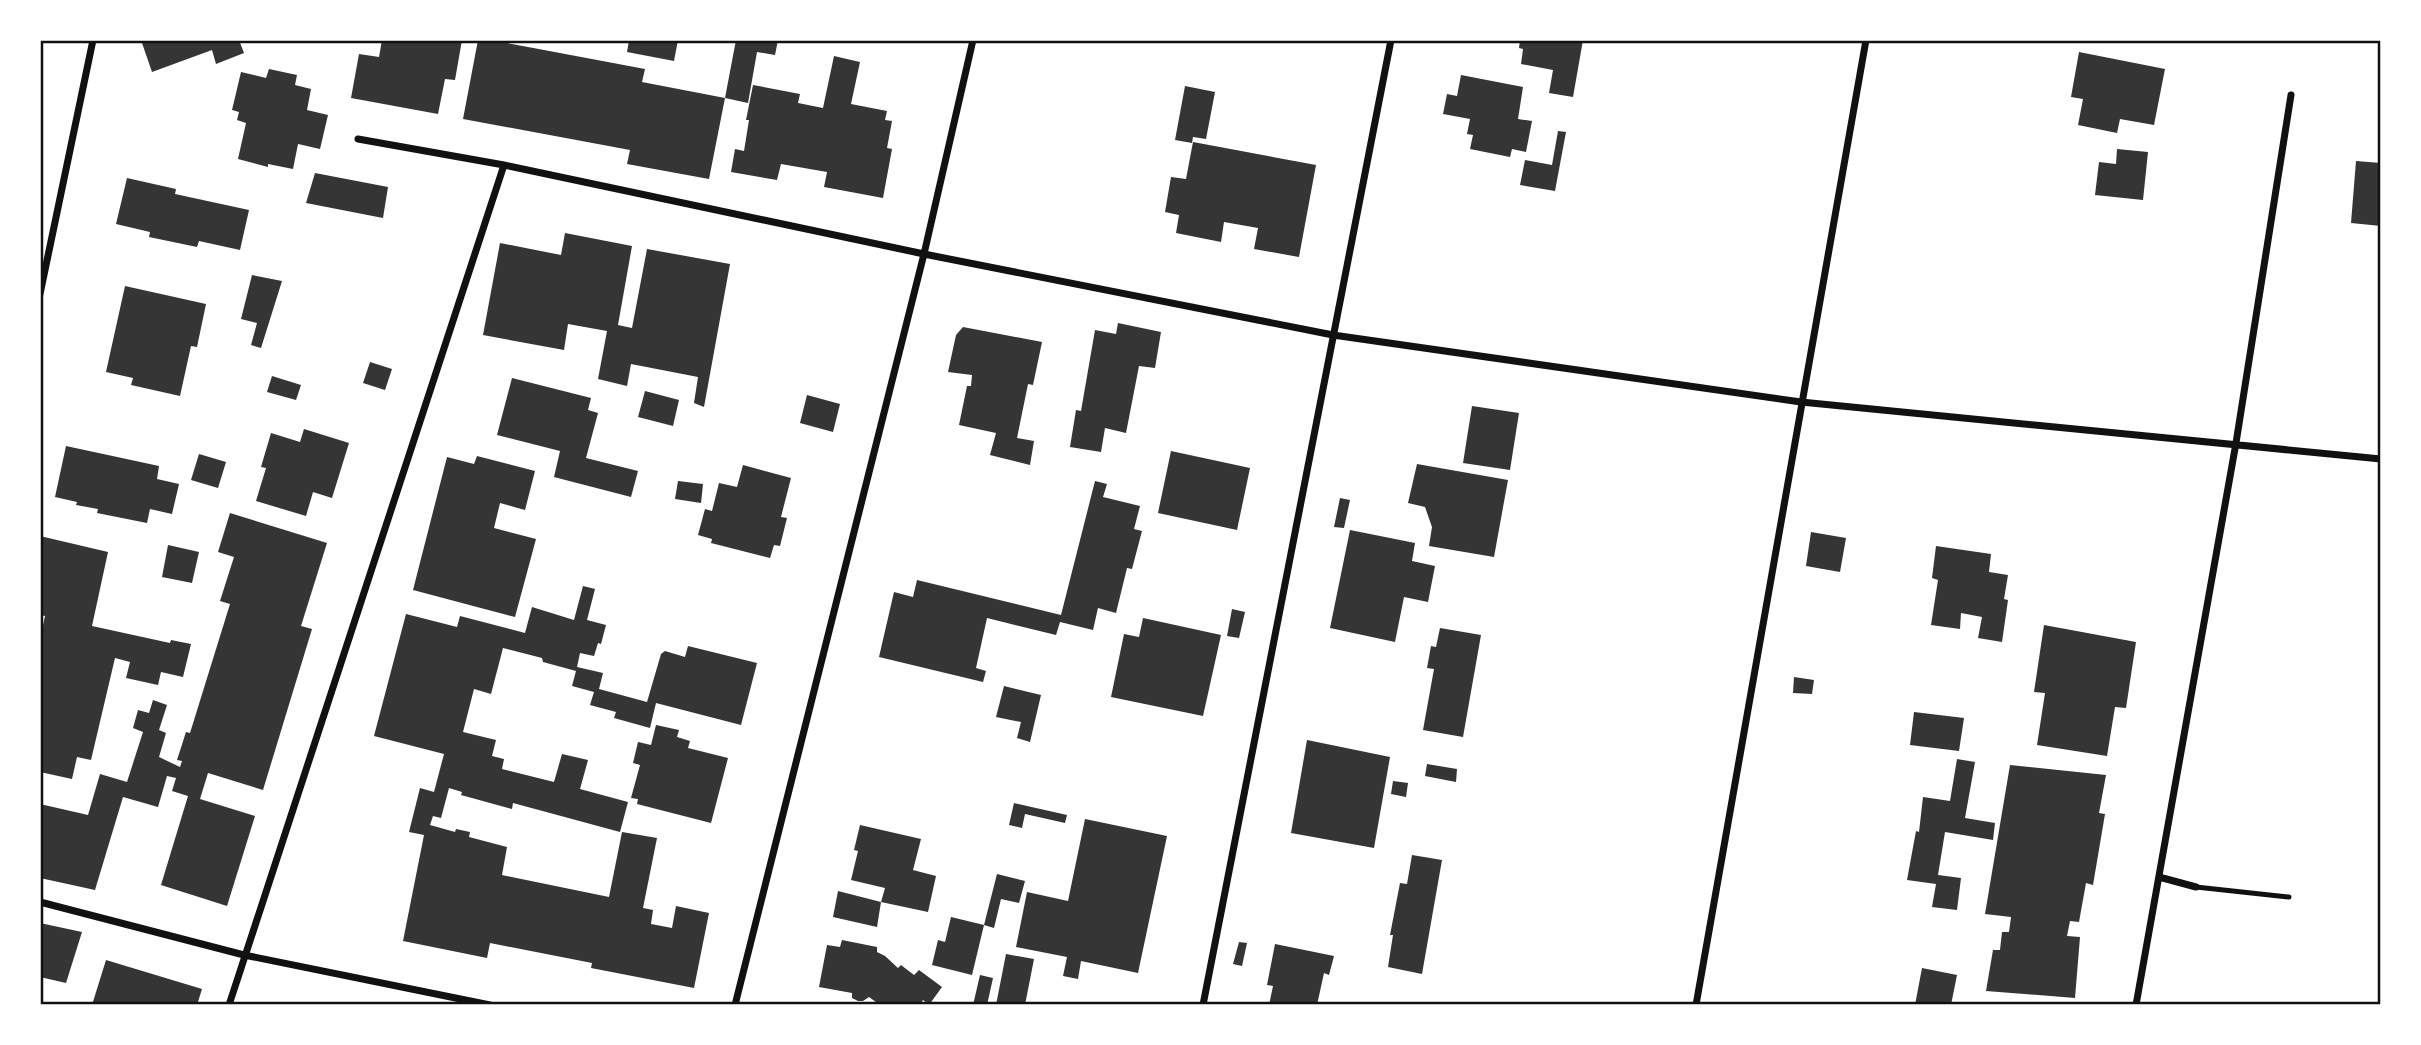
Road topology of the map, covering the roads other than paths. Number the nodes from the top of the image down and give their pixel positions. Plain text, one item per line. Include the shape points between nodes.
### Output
1 (93, 40) edge
2 (973, 40) edge
3 (1391, 40) edge
4 (1866, 40) edge
5 (2291, 95) dead end
6 (358, 139) dead end
7 (504, 165) junction
8 (924, 254) junction
9 (40, 294) edge
10 (1333, 335) junction
11 (1801, 402) junction
12 (2236, 443) junction
13 (2381, 459) edge
14 (2159, 877) junction
15 (2196, 887) joint
16 (2289, 897) dead end
17 (40, 902) edge
18 (244, 955) junction
19 (229, 1005) edge
20 (490, 1005) edge
21 (735, 1005) edge
22 (1203, 1005) edge
23 (1696, 1005) edge
24 (2136, 1005) edge

1 - 9 street
2 - 8 street
3 - 10 street
4 - 11 street
5 - 12 street
6 - 7 street
7 - 8 street
7 - 18 street
8 - 10 street
8 - 21 street
10 - 11 street
10 - 22 street
11 - 12 street
11 - 23 street
12 - 13 street
12 - 14 street
14 - 15 street
14 - 24 street
15 - 16 lane
17 - 18 street
18 - 19 street
18 - 20 street

